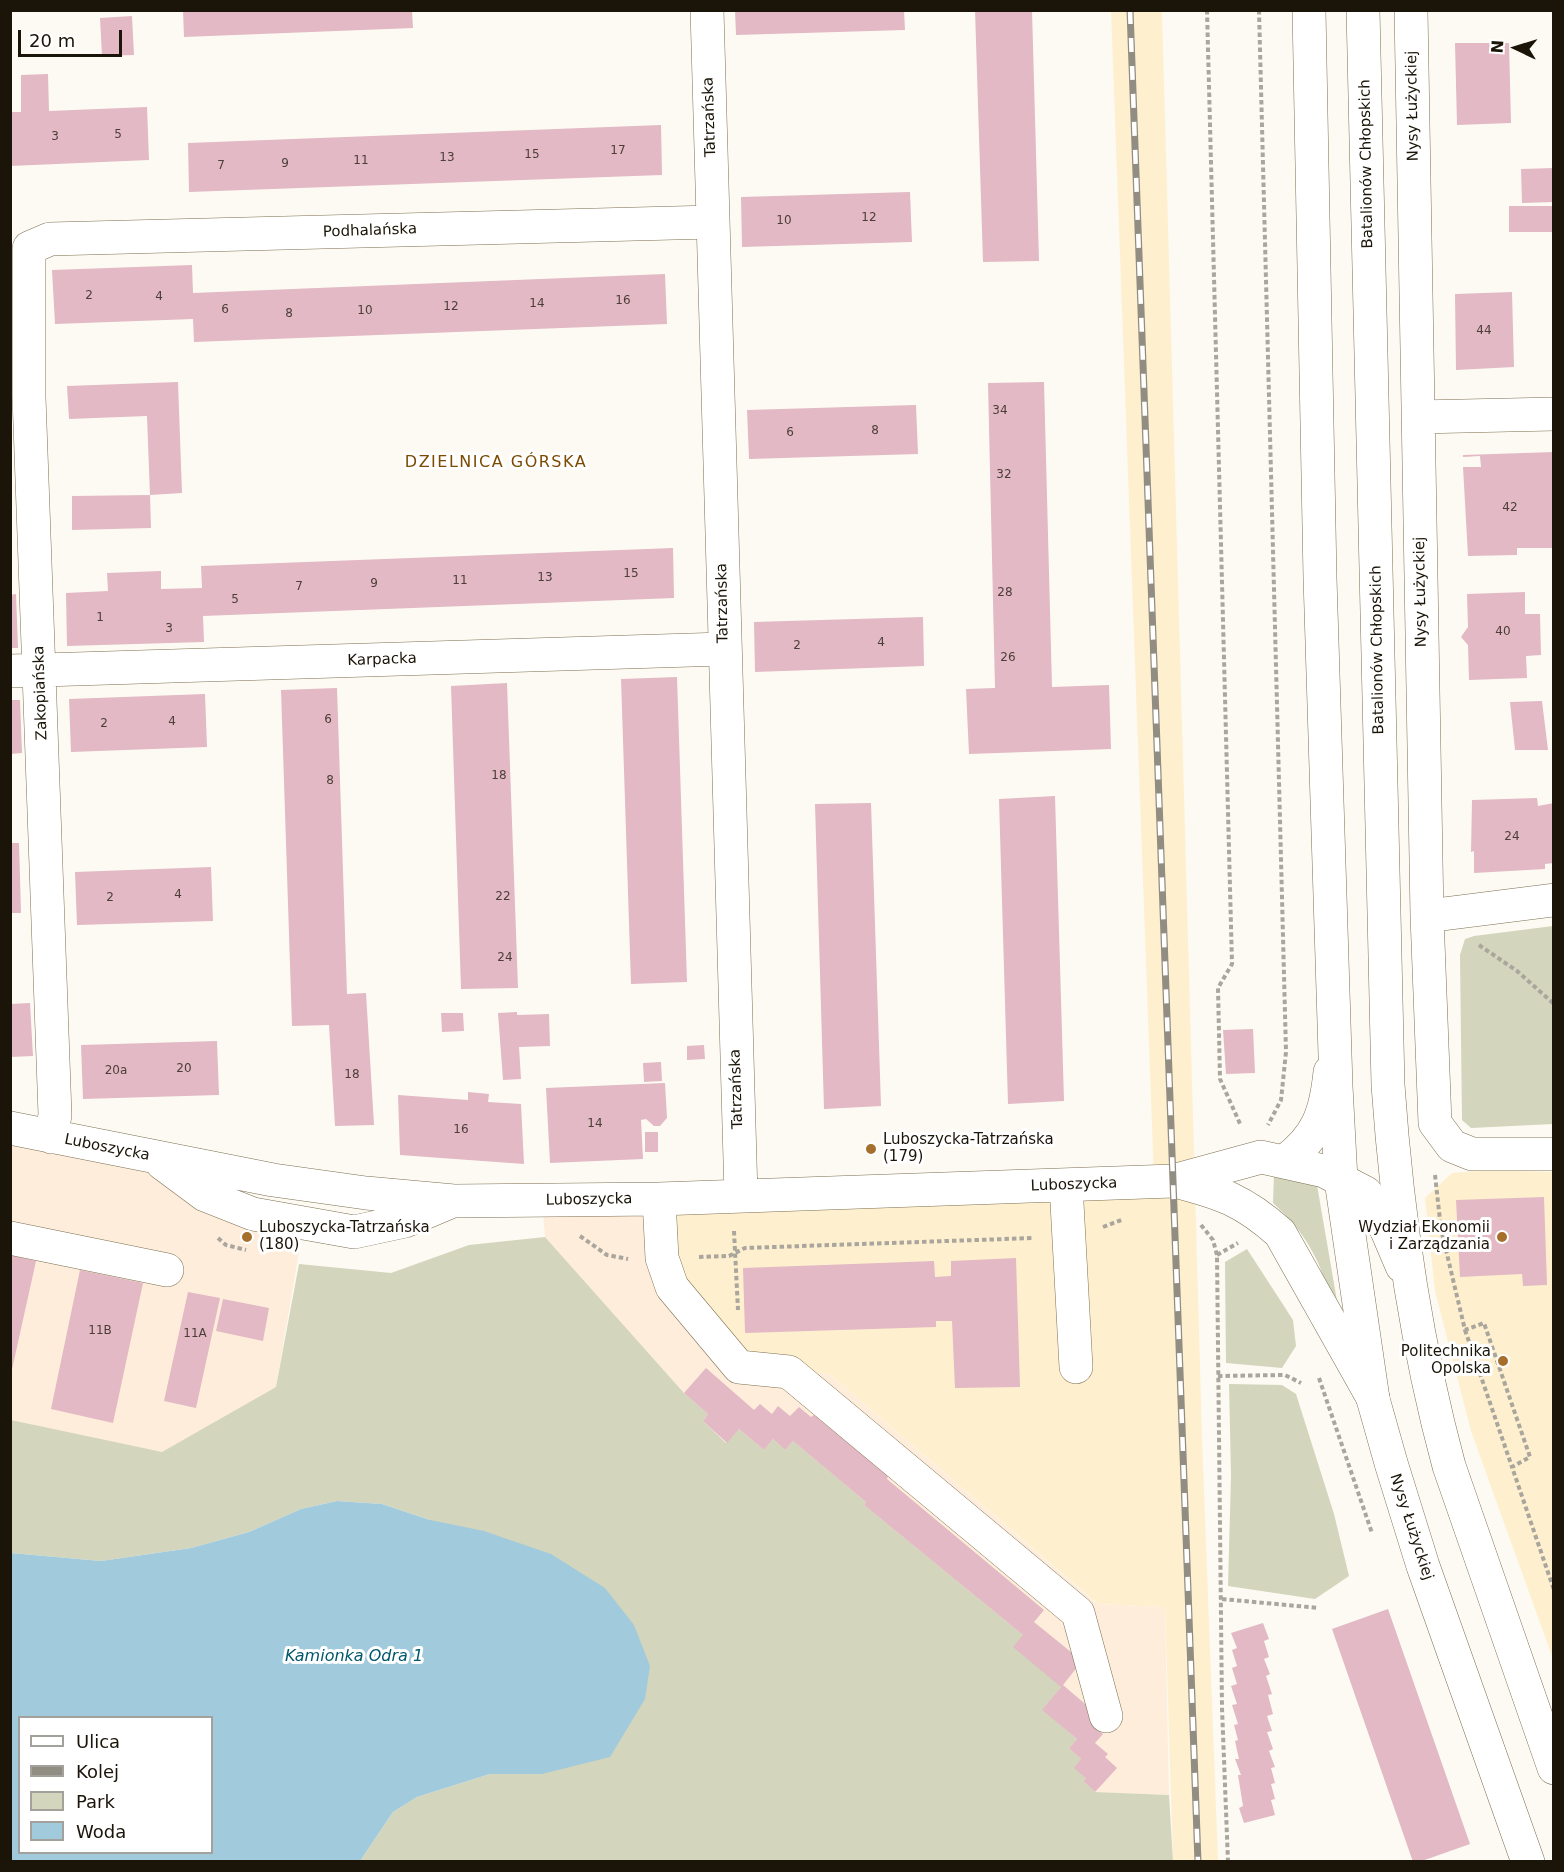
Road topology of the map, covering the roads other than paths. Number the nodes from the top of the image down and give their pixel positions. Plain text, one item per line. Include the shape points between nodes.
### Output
1 (707, 10) edge
2 (1309, 10) edge
3 (1363, 10) edge
4 (1411, 10) edge
5 (713, 222) junction
6 (29, 248) joint
7 (20, 397) edge
8 (1554, 414) edge
9 (1418, 417) junction
10 (724, 649) junction
11 (25, 670) edge
12 (1554, 900) edge
13 (1427, 916) junction
14 (1334, 1028) junction
15 (10, 1128) edge
16 (51, 1137) junction
17 (1554, 1154) edge
18 (1285, 1161) junction
19 (1341, 1180) junction
20 (1173, 1181) junction
21 (1066, 1185) junction
22 (659, 1199) junction
23 (737, 1208) junction
24 (10, 1238) edge
25 (167, 1270) dead end
26 (1410, 1288) junction
27 (1076, 1366) dead end
28 (1373, 1399) junction
29 (1107, 1716) dead end
30 (1554, 1768) edge
31 (1528, 1862) edge

1 - 5 street, Tatrzańska
2 - 14 street
3 - 26 street, Batalionów Chłopskich via 1388,1085 1397,1200
4 - 9 street, Nysy Łużyckiej
5 - 6 street, Podhalańska via 50,239
5 - 10 street, Tatrzańska
6 - 7 street, Zakopiańska
7 - 11 street, Zakopiańska
8 - 9 street
9 - 13 street, Nysy Łużyckiej
10 - 11 street, Karpacka
10 - 23 street, Tatrzańska
11 - 16 street, Zakopiańska via 55,1115
12 - 13 street
13 - 17 street, Nysy Łużyckiej via 1435,1123 1452,1146 1472,1154
14 - 18 street via 1328,1095 1321,1118 1312,1137
14 - 19 street
15 - 16 street, Luboszycka
16 - 22 street, Luboszycka via 273,1180 366,1193 454,1200
18 - 19 street via 1324,1171
18 - 20 street via 1261,1157
19 - 26 street via 1366,1193 1379,1212
19 - 28 street, Nysy Łużyckiej
20 - 21 street, Luboszycka
20 - 28 street via 1223,1194 1256,1212 1280,1233
21 - 23 street, Luboszycka
21 - 27 street
22 - 23 street, Luboszycka
22 - 29 street via 662,1258 672,1287 739,1367 789,1372 1078,1613
24 - 25 street
26 - 30 street via 1449,1466
28 - 31 street, Nysy Łużyckiej via 1423,1566

